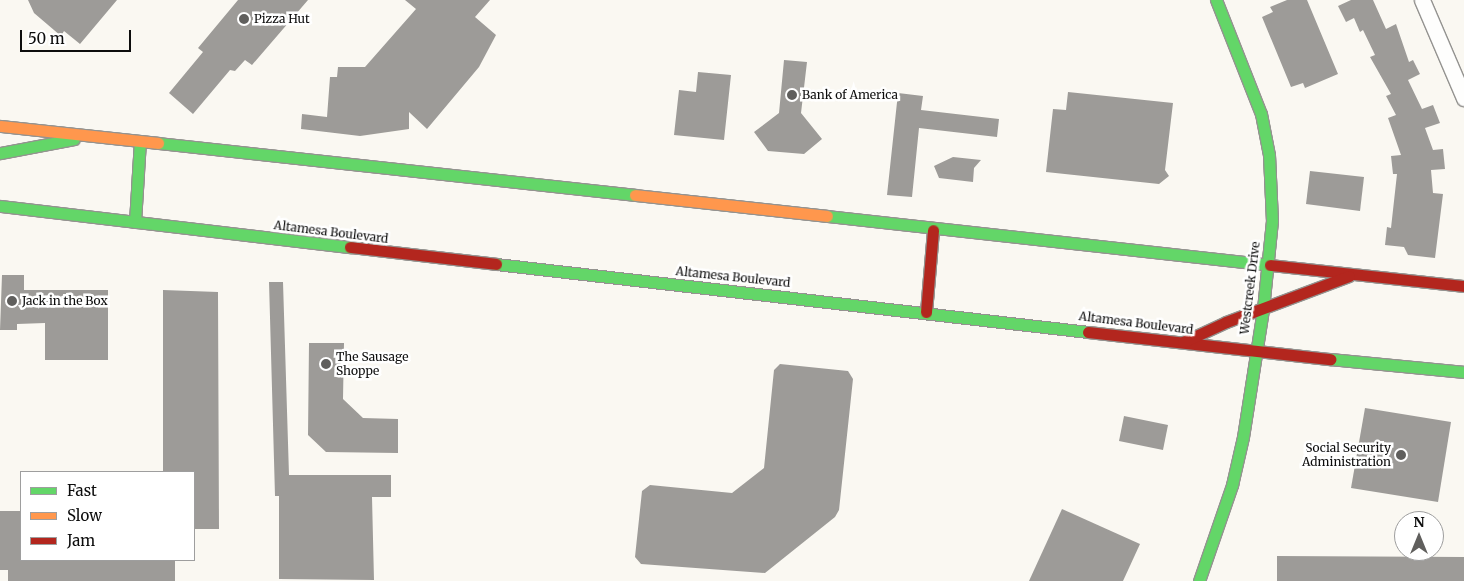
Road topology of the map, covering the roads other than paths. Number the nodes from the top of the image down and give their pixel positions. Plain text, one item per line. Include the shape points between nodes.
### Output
1 (1216, 0) edge
2 (1422, 0) edge
3 (1464, 98) edge
4 (0, 126) edge
5 (92, 136) junction
6 (140, 141) junction
7 (0, 153) edge
8 (0, 206) edge
9 (134, 222) junction
10 (933, 230) junction
11 (1268, 264) junction
12 (1355, 274) junction
13 (1464, 286) edge
14 (1263, 309) junction
15 (926, 312) junction
16 (1182, 342) junction
17 (1256, 351) junction
18 (1464, 372) edge
19 (1199, 581) edge

1 - 11 main road, Westcreek Drive via 1261,114 1269,154 1272,221
2 - 3 street
4 - 5 main road
5 - 6 main road
5 - 7 main road
6 - 9 main road
6 - 10 main road
8 - 9 main road, Altamesa Boulevard
9 - 15 main road, Altamesa Boulevard
10 - 11 main road
10 - 15 main road
11 - 12 main road
11 - 14 main road, Westcreek Drive
12 - 13 main road
12 - 14 main road
14 - 16 main road
14 - 17 main road, Westcreek Drive
15 - 16 main road, Altamesa Boulevard
16 - 17 main road, Altamesa Boulevard
17 - 18 main road, Altamesa Boulevard
17 - 19 main road, Westcreek Drive via 1232,485

